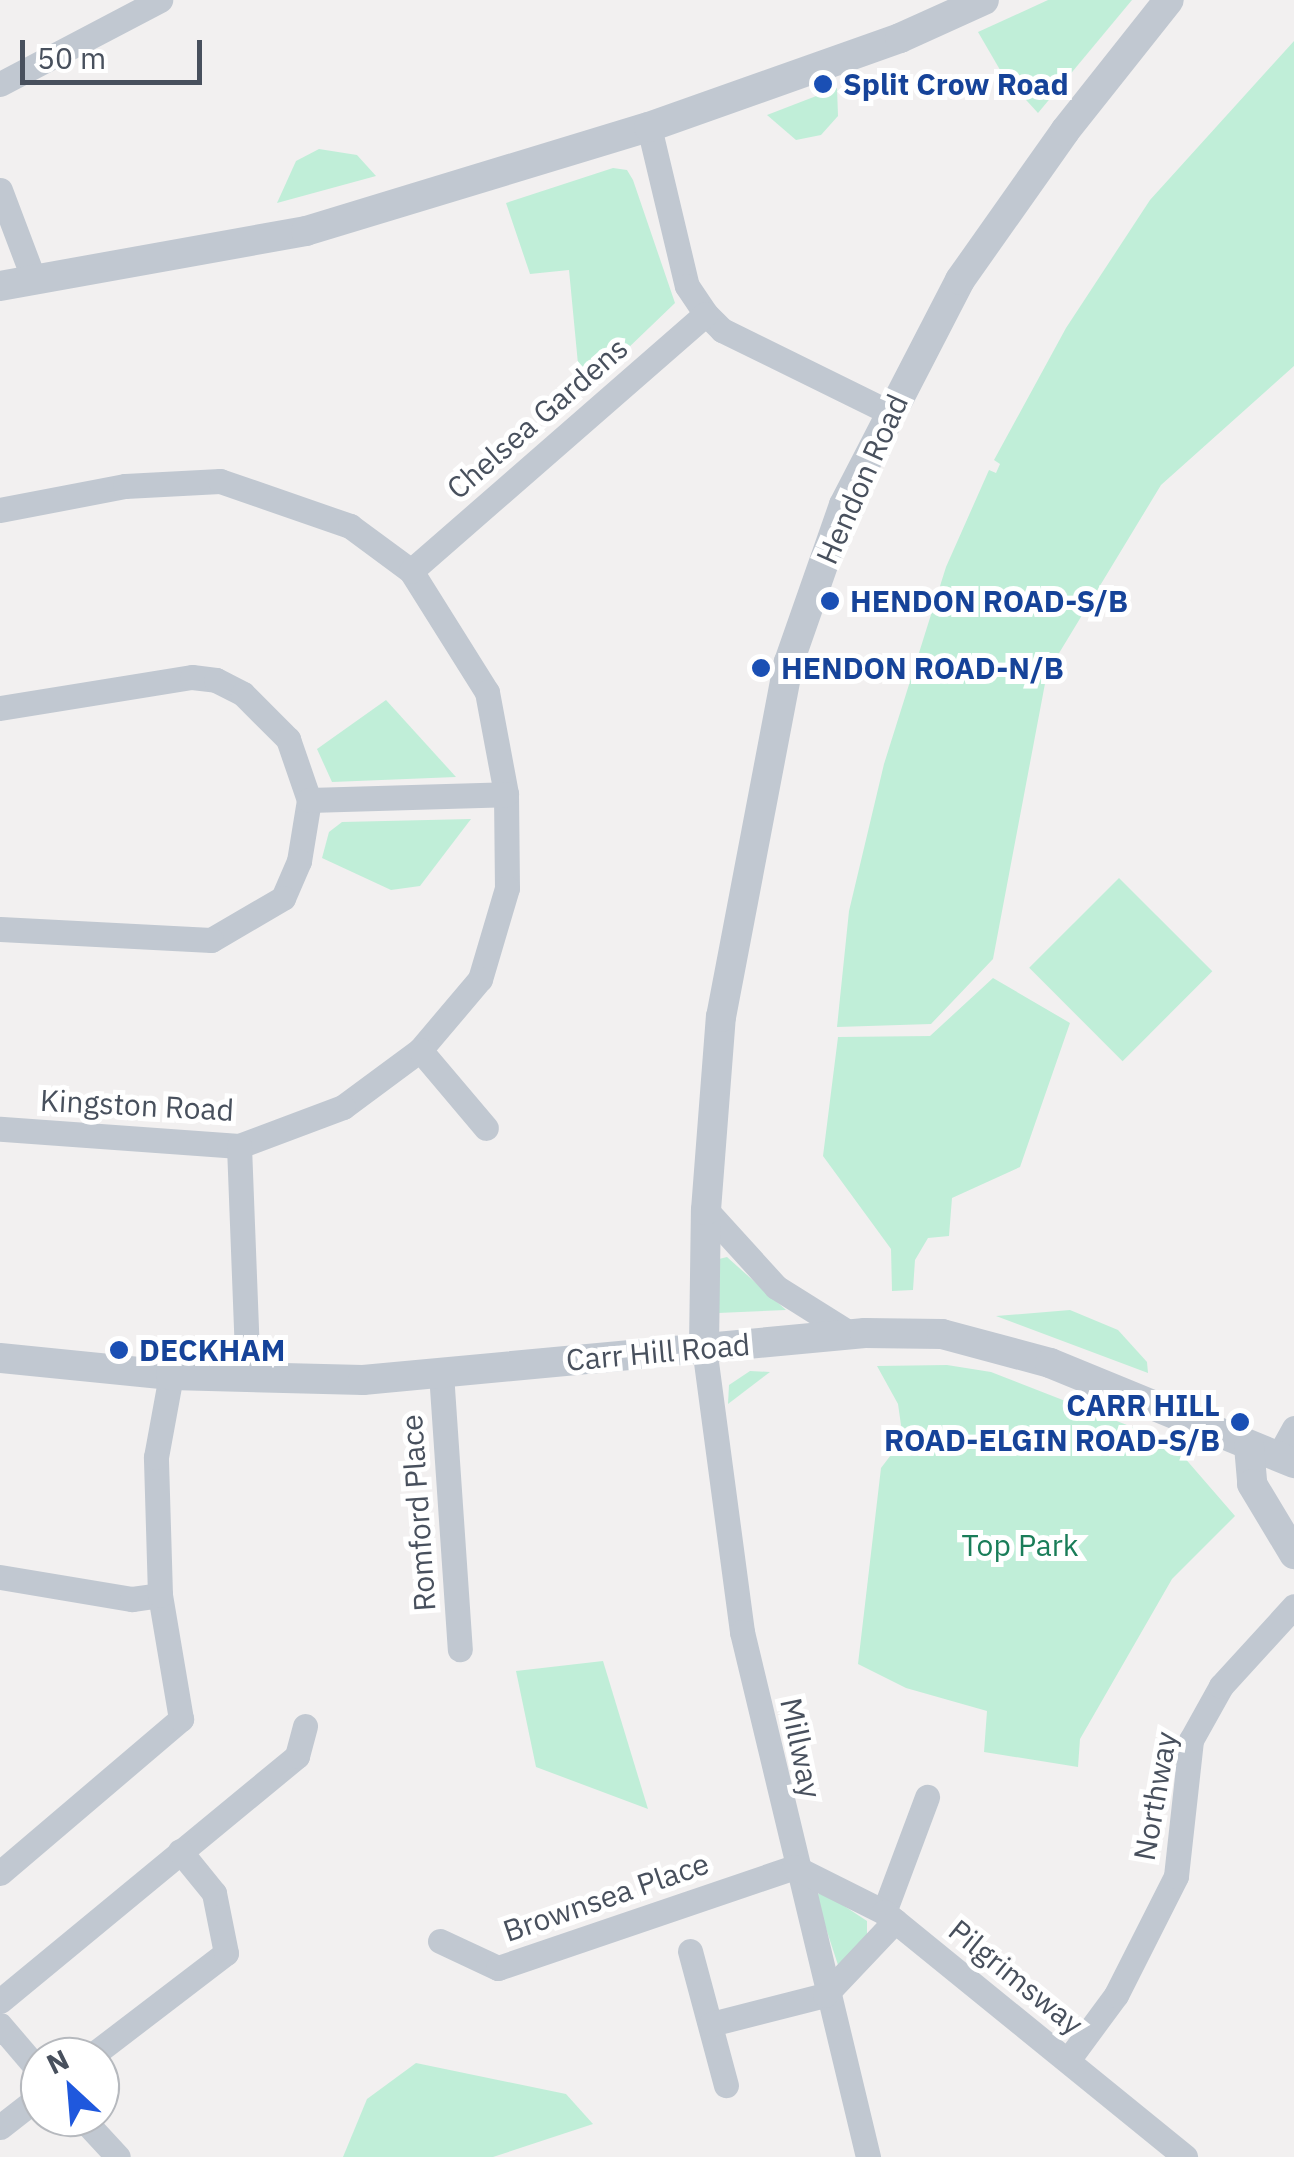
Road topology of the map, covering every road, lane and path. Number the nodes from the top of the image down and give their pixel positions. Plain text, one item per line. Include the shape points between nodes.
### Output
1 (160, 0) edge
2 (984, 0) edge
3 (1169, 0) edge
4 (0, 84) edge
5 (648, 127) junction
6 (0, 190) edge
7 (34, 280) junction
8 (0, 286) edge
9 (706, 314) junction
10 (889, 412) junction
11 (0, 510) edge
12 (411, 571) junction
13 (0, 708) edge
14 (506, 794) junction
15 (309, 800) junction
16 (0, 929) edge
17 (420, 1050) junction
18 (486, 1128) dead end
19 (0, 1130) edge
20 (239, 1146) junction
21 (706, 1210) junction
22 (851, 1334) junction
23 (704, 1348) junction
24 (0, 1358) edge
25 (441, 1373) junction
26 (171, 1375) junction
27 (248, 1379) junction
28 (1294, 1428) edge
29 (1249, 1446) junction
30 (1286, 1460) edge
31 (1294, 1554) edge
32 (0, 1577) edge
33 (160, 1596) junction
34 (1294, 1606) edge
35 (460, 1650) dead end
36 (305, 1726) dead end
37 (927, 1796) dead end
38 (180, 1850) junction
39 (794, 1867) junction
40 (1, 1870) edge
41 (890, 1916) junction
42 (440, 1941) dead end
43 (690, 1951) dead end
44 (826, 1995) junction
45 (0, 2002) edge
46 (711, 2024) junction
47 (0, 2025) edge
48 (116, 2037) edge
49 (20, 2048) edge
50 (1068, 2060) junction
51 (726, 2085) dead end
52 (20, 2112) edge
53 (0, 2127) edge
54 (100, 2137) edge
55 (118, 2157) edge
56 (868, 2157) edge
57 (1184, 2157) edge

1 - 4 street
2 - 5 street via 900,38
3 - 10 street, Hendon Road via 1065,130 960,280
5 - 7 street via 306,231
5 - 9 street via 687,286
6 - 7 street
7 - 8 street
9 - 10 street via 722,330
9 - 12 street, Chelsea Gardens
10 - 21 street, Hendon Road via 844,505 789,662 739,897
11 - 12 street, Kingston Road via 125,486 220,481 350,526
12 - 14 street, Kingston Road via 487,692
13 - 15 street via 192,677 216,680 242,694 288,739
14 - 15 street
14 - 17 street, Kingston Road via 508,888 480,979
15 - 16 street via 299,860 282,898 211,940
17 - 18 street
17 - 20 street, Kingston Road via 343,1107
19 - 20 street, Kingston Road
20 - 27 street
21 - 22 street via 776,1288
21 - 23 street, Hendon Road
22 - 23 street, Carr Hill Road
22 - 29 street, Carr Hill Road via 942,1334 1050,1362
23 - 25 street, Carr Hill Road
23 - 39 street, Millway via 742,1632
24 - 26 street, Carr Hill Road
25 - 27 street, Carr Hill Road
25 - 35 street, Romford Place
26 - 27 street, Carr Hill Road
26 - 33 street via 156,1458
28 - 30 street
29 - 30 street, Carr Hill Road
29 - 31 street via 1252,1484
32 - 33 street via 132,1600
33 - 40 street via 182,1719
34 - 50 street, Northway via 1221,1686 1191,1740 1176,1876 1116,1996
36 - 38 street via 297,1756
37 - 41 street
38 - 45 street
38 - 48 street via 214,1893 226,1954
39 - 41 street, Pilgrimsway
39 - 42 street, Brownsea Place via 498,1968
39 - 44 street, Millway
41 - 44 street
41 - 50 street, Pilgrimsway
43 - 46 street
44 - 46 street
44 - 56 street, Millway
46 - 51 street
47 - 49 street
50 - 57 street, Pilgrimsway
52 - 53 street
54 - 55 street

